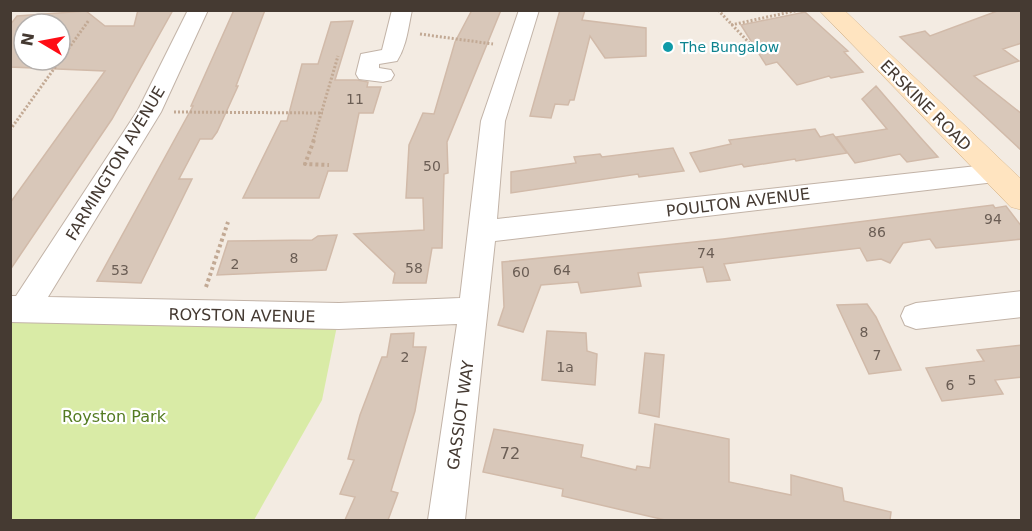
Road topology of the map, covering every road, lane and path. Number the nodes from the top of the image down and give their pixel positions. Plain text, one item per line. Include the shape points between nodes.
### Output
1 (198, 10) edge
2 (402, 10) edge
3 (529, 10) edge
4 (718, 10) edge
5 (800, 10) edge
6 (830, 10) edge
7 (89, 20) dead end
8 (731, 25) junction
9 (414, 34) dead end
10 (518, 47) junction
11 (755, 49) dead end
12 (338, 56) dead end
13 (383, 75) dead end
14 (149, 112) junction
15 (323, 113) junction
16 (10, 130) edge
17 (328, 165) dead end
18 (994, 173) junction
19 (1022, 199) edge
20 (228, 222) dead end
21 (482, 232) junction
22 (1022, 304) edge
23 (17, 310) edge
24 (474, 310) junction
25 (196, 314) junction
26 (916, 316) dead end
27 (446, 520) edge

1 - 14 street, FARMINGTON AVENUE
2 - 13 street via 389,56 369,59 367,74
3 - 10 street
4 - 8 path
5 - 8 path
6 - 18 street, ERSKINE ROAD
7 - 16 path
8 - 11 path
9 - 10 path
10 - 21 street via 493,121
12 - 15 path
14 - 15 path
14 - 23 street, FARMINGTON AVENUE
15 - 17 path via 305,164
18 - 19 street, ERSKINE ROAD
18 - 21 street, POULTON AVENUE
20 - 25 path
21 - 24 street
22 - 26 street
23 - 25 street, ROYSTON AVENUE
24 - 25 street, ROYSTON AVENUE via 339,316
24 - 27 street, GASSIOT WAY

